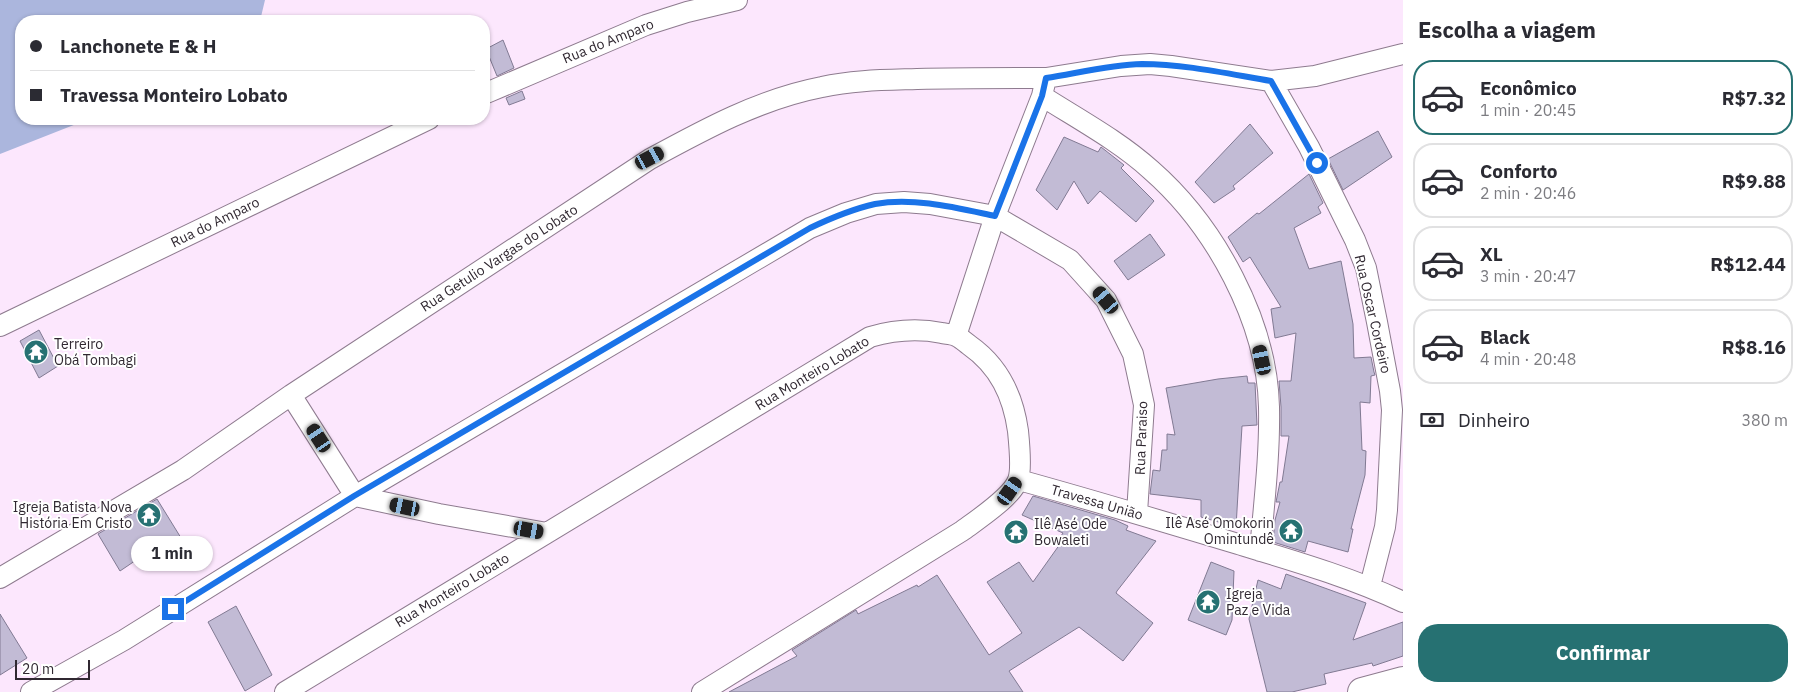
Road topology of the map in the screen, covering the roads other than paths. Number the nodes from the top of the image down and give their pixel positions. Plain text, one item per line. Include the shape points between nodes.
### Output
1 (737, 0) edge
2 (1403, 54) edge
3 (1271, 81) junction
4 (1044, 87) junction
5 (490, 91) edge
6 (417, 125) edge
7 (995, 216) junction
8 (0, 326) edge
9 (956, 336) junction
10 (291, 395) junction
11 (1018, 480) junction
12 (354, 496) junction
13 (1137, 513) junction
14 (547, 533) junction
15 (1260, 551) junction
16 (0, 578) edge
17 (1370, 586) junction
18 (1403, 602) edge
19 (1403, 681) edge
20 (31, 692) edge
21 (285, 692) edge
22 (702, 692) edge
23 (1362, 692) edge

1 - 5 street, Rua do Amparo via 646,25
2 - 3 street via 1315,76
3 - 4 street via 1150,64 1121,66
3 - 17 street, Rua Oscar Cordeiro via 1309,147 1366,268 1392,410 1385,527
4 - 7 street
4 - 10 street, Rua Getulio Vargas do Lobato via 861,80 821,87 754,107 650,158
4 - 15 street via 1151,169 1182,201 1229,269 1259,346 1269,406
6 - 8 street, Rua do Amparo
7 - 9 street
7 - 12 street, Rua Paraiso via 904,202 876,204 829,219
7 - 13 street, Rua Paraiso via 1070,260 1106,300 1133,354 1144,405
9 - 11 street, Rua Monteiro Lobato via 981,354 1010,396 1020,445
9 - 14 street, Rua Monteiro Lobato via 925,330 896,331 870,337
10 - 12 street
10 - 16 street, Rua Getulio Vargas do Lobato via 183,470
11 - 13 street, Travessa União
11 - 22 street via 999,503 962,531
12 - 14 street
12 - 20 street, Rua Paraiso via 124,640
13 - 15 street, Travessa União
14 - 21 street, Rua Monteiro Lobato
15 - 17 street, Travessa União
17 - 18 street, Travessa União
19 - 23 main road

